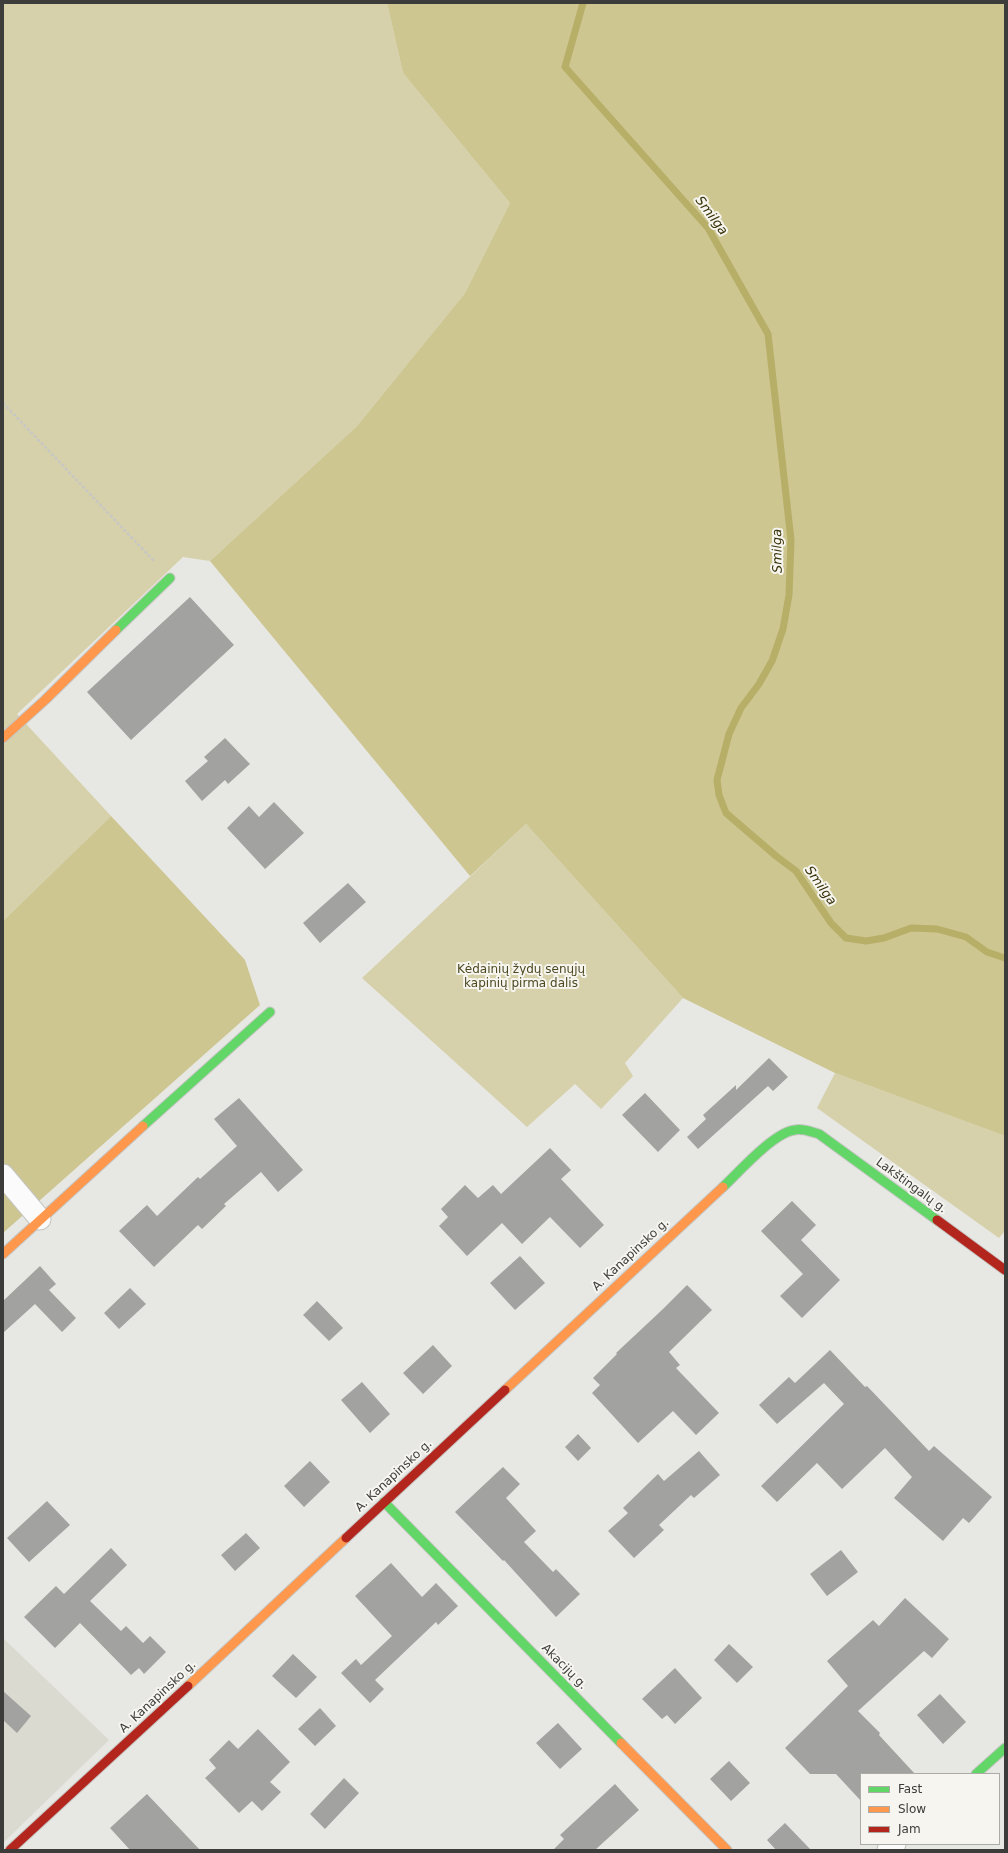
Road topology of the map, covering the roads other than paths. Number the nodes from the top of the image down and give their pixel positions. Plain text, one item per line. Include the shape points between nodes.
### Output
1 (170, 578) road end
2 (3, 738) edge
3 (270, 1012) dead end
4 (800, 1128) joint
5 (3, 1175) edge
6 (40, 1219) junction
7 (3, 1254) edge
8 (1005, 1270) edge
9 (384, 1502) junction
10 (1005, 1748) edge
11 (977, 1773) edge
12 (10, 1850) edge
13 (727, 1850) edge

1 - 2 street via 46,700
3 - 6 street
4 - 8 street, Lakštingalų g. via 819,1134
4 - 9 street, A. Kanapinsko g. via 790,1130 773,1140
5 - 6 street
6 - 7 street
9 - 12 street, A. Kanapinsko g.
9 - 13 street, Akacijų g.
10 - 11 street

